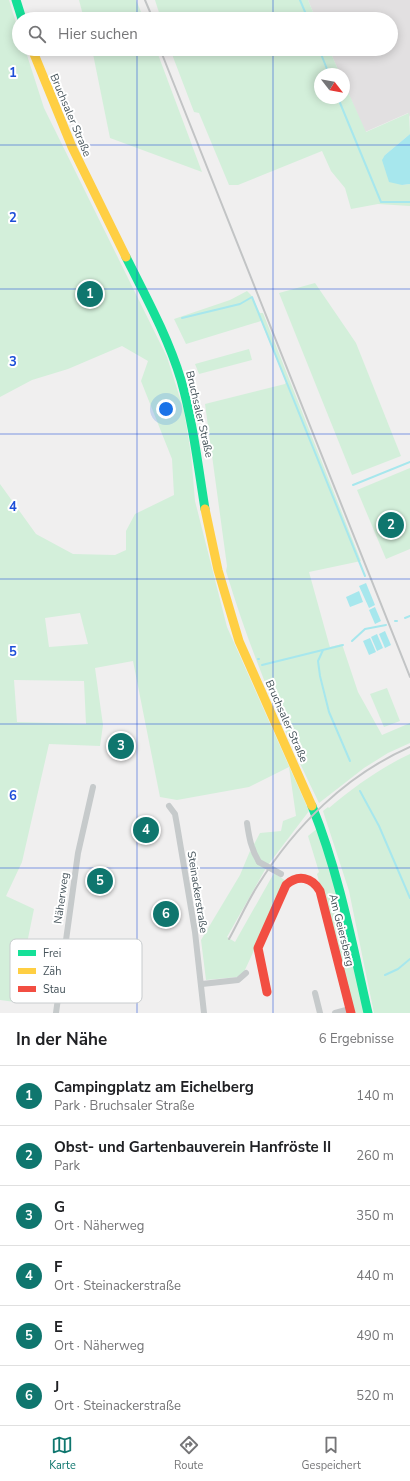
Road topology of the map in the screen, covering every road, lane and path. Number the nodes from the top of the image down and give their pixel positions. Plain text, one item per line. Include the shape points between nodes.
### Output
1 (16, 0) edge
2 (20, 12) edge
3 (34, 56) edge
4 (93, 787) dead end
5 (170, 806) dead end
6 (247, 823) dead end
7 (291, 880) junction
8 (66, 939) edge
9 (246, 973) dead end
10 (202, 984) junction
11 (267, 992) dead end
12 (315, 993) dead end
13 (350, 1011) edge
14 (204, 1013) edge
15 (320, 1013) edge
16 (335, 1013) edge
17 (368, 1013) edge

1 - 2 main road
3 - 17 main road, Bruchsaler Straße via 80,166 150,305 174,360 183,386 198,459 216,567 231,618 252,672 317,817 336,871
4 - 8 street, Näherweg via 78,853
5 - 10 street, Steinackerstraße via 177,825
6 - 7 street, bridge via 249,841 259,862
7 - 11 main road via 286,884 258,948
7 - 13 main road, Am Geiersberg via 309,878 317,883
9 - 10 street via 238,980
10 - 14 street, Steinackerstraße
12 - 15 street
13 - 16 street, Am Geiersberg

